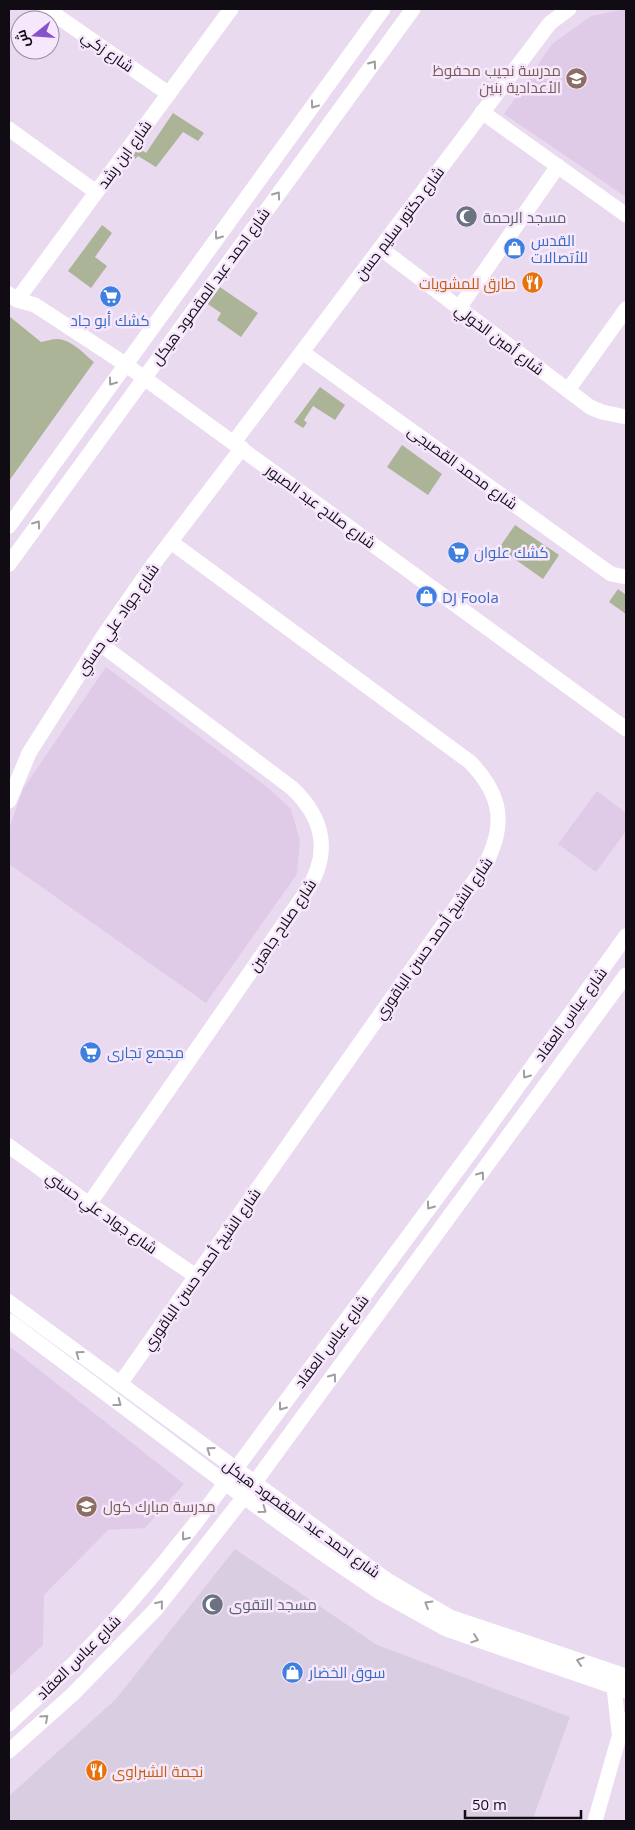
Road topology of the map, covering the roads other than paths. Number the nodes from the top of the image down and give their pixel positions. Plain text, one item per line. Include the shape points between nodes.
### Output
1 (47, 9) edge
2 (232, 9) edge
3 (383, 9) edge
4 (413, 9) edge
5 (569, 9) edge
6 (169, 94) junction
7 (482, 112) junction
8 (9, 129) edge
9 (558, 166) junction
10 (96, 192) junction
11 (626, 215) edge
12 (380, 248) junction
13 (13, 297) edge
14 (459, 308) junction
15 (626, 309) edge
16 (302, 352) junction
17 (125, 364) junction
18 (144, 377) junction
19 (568, 390) junction
20 (626, 417) edge
21 (238, 445) junction
22 (9, 526) edge
23 (170, 542) junction
24 (9, 564) edge
25 (626, 577) edge
26 (99, 643) junction
27 (626, 729) edge
28 (9, 801) edge
29 (626, 936) edge
30 (626, 975) edge
31 (9, 1146) edge
32 (89, 1204) junction
33 (196, 1276) junction
34 (9, 1302) edge
35 (9, 1322) edge
36 (120, 1384) junction
37 (236, 1469) junction
38 (226, 1483) junction
39 (254, 1483) junction
40 (244, 1497) junction
41 (626, 1676) edge
42 (620, 1689) edge
43 (626, 1720) edge
44 (9, 1724) edge
45 (619, 1737) junction
46 (9, 1751) edge
47 (595, 1821) edge

1 - 6 street, شارع زكي
2 - 6 street, شارع ابن رشد
3 -> 17 street, شارع احمد عبد المقصود هيكل
18 -> 4 street, شارع احمد عبد المقصود هيكل
5 - 7 street, شارع دكتور سليم حسن via 550,23
6 - 10 street, شارع ابن رشد
7 - 9 street
7 - 12 street, شارع دكتور سليم حسن
8 - 10 street
9 - 11 street
9 - 14 street
10 - 13 street, شارع ابن رشد
12 - 14 street, شارع أمين الخولي
12 - 16 street, شارع دكتور سليم حسن
13 - 17 street, شارع صلاح عبد الصبور via 35,305
14 - 19 street, شارع أمين الخولي
15 - 19 street
16 - 21 street, شارع دكتور سليم حسن
16 - 25 street, شارع محمد القصبجى via 611,574
17 - 18 street, شارع صلاح عبد الصبور
17 -> 22 street, شارع احمد عبد المقصود هيكل
18 - 21 street, شارع صلاح عبد الصبور
24 -> 18 street, شارع احمد عبد المقصود هيكل
19 - 20 street, شارع أمين الخولي via 590,407
21 - 23 street, شارع جواد علي حسني
21 - 27 street, شارع صلاح عبد الصبور
23 - 26 street, شارع جواد علي حسني
23 - 33 street, شارع الشيخ أحمد حسن الباقوري via 470,762 484,776 498,812 498,832 484,867
26 - 28 street, شارع جواد علي حسني via 29,753
26 - 32 street, شارع صلاح جاهين via 304,798 318,825 321,855 314,879 306,892
29 -> 37 street, شارع عباس العقاد
39 -> 30 street, شارع عباس العقاد
31 - 32 street, شارع جواد علي حسني
32 - 33 street, شارع جواد علي حسني
33 - 36 street, شارع الشيخ أحمد حسن الباقوري
36 -> 34 street, شارع احمد عبد المقصود هيكل
35 -> 38 street, شارع احمد عبد المقصود هيكل
37 -> 36 street, شارع احمد عبد المقصود هيكل
37 - 38 street, شارع عباس العقاد
37 - 39 street, شارع احمد عبد المقصود هيكل
38 - 40 street, شارع احمد عبد المقصود هيكل
38 -> 44 street, شارع عباس العقاد via 161,1567 112,1623
39 - 40 street, شارع عباس العقاد
41 -> 39 street, شارع احمد عبد المقصود هيكل via 450,1617 387,1580
40 -> 42 street, شارع احمد عبد المقصود هيكل via 381,1593 446,1629
46 -> 40 street, شارع عباس العقاد via 72,1694 156,1609
42 - 45 street
43 - 45 street
45 - 47 street

